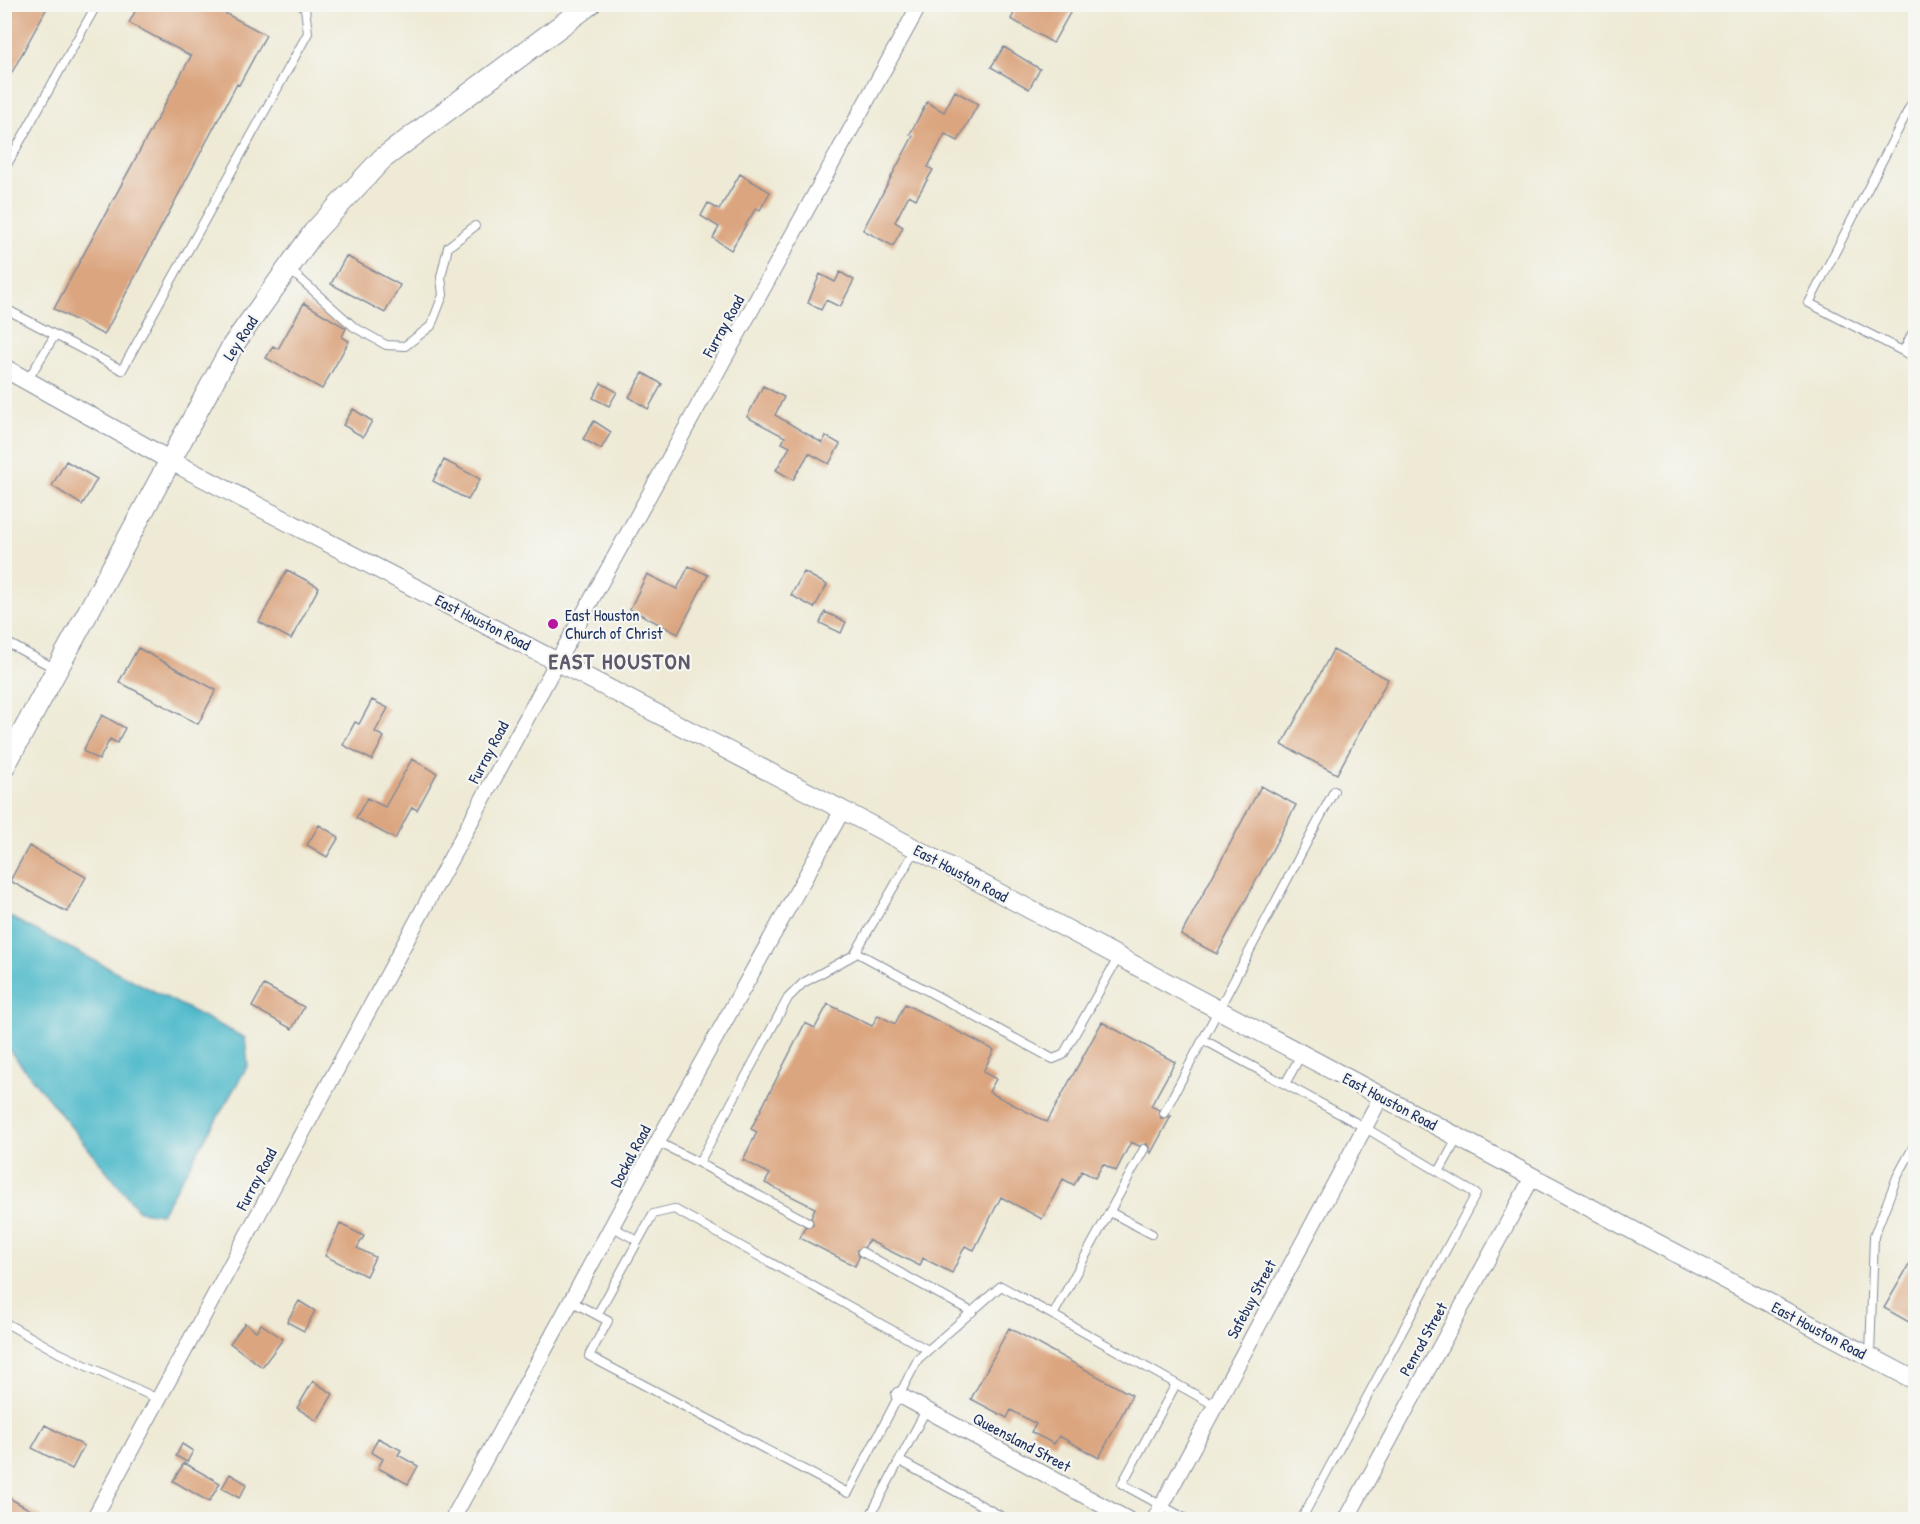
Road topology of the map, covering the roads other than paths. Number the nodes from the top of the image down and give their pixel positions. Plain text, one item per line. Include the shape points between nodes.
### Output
1 (97, 4) edge
2 (298, 4) edge
3 (591, 4) edge
4 (920, 4) edge
5 (1916, 95) edge
6 (4, 170) edge
7 (475, 226) dead end
8 (288, 268) junction
9 (4, 308) edge
10 (1916, 326) edge
11 (55, 335) junction
12 (1902, 351) junction
13 (1916, 358) edge
14 (4, 368) edge
15 (27, 381) junction
16 (171, 461) junction
17 (4, 641) edge
18 (558, 660) junction
19 (57, 669) junction
20 (4, 767) edge
21 (1334, 791) dead end
22 (842, 811) junction
23 (916, 849) junction
24 (856, 952) junction
25 (1118, 958) junction
26 (1219, 1012) junction
27 (1204, 1040) junction
28 (1301, 1055) junction
29 (1285, 1084) junction
30 (1381, 1097) junction
31 (1164, 1113) dead end
32 (1364, 1127) junction
33 (1458, 1137) junction
34 (658, 1142) junction
35 (1916, 1142) edge
36 (1144, 1149) dead end
37 (699, 1163) junction
38 (1439, 1172) junction
39 (1533, 1176) junction
40 (1110, 1212) junction
41 (808, 1222) dead end
42 (613, 1227) junction
43 (1152, 1234) dead end
44 (638, 1241) junction
45 (862, 1252) dead end
46 (571, 1301) junction
47 (972, 1312) junction
48 (597, 1315) junction
49 (1053, 1315) junction
50 (4, 1322) edge
51 (928, 1350) junction
52 (1870, 1357) junction
53 (1916, 1381) edge
54 (1176, 1384) junction
55 (899, 1395) junction
56 (158, 1399) junction
57 (1214, 1405) junction
58 (926, 1410) junction
59 (900, 1461) junction
60 (1161, 1505) junction
61 (93, 1520) edge
62 (452, 1520) edge
63 (868, 1520) edge
64 (1008, 1520) edge
65 (1129, 1520) edge
66 (1154, 1520) edge
67 (1188, 1520) edge
68 (1301, 1520) edge
69 (1346, 1520) edge

1 - 6 lane
2 - 11 lane via 305,8 308,33 122,370
3 - 8 main road, Ley Road via 382,159 314,232
4 - 18 street, Furray Road
5 - 12 lane via 1809,303
7 - 8 lane via 448,247 441,277 443,295 431,326 405,346 386,345 354,327
8 - 16 main road, Ley Road via 233,345
9 - 11 lane
10 - 12 lane
11 - 15 lane
12 - 13 lane
14 - 15 street, East Houston Road
15 - 16 street, East Houston Road
16 - 18 street, East Houston Road
16 - 19 main road, Ley Road
17 - 19 lane
18 - 22 street, East Houston Road
18 - 56 street, Furray Road
19 - 20 main road, Ley Road
21 - 26 lane
22 - 23 street, East Houston Road
22 - 34 street, Dockal Road
23 - 24 lane
23 - 25 street, East Houston Road
24 - 25 lane via 1053,1059 1063,1055
24 - 37 lane via 803,983 788,998
25 - 26 street, East Houston Road
26 - 27 lane
26 - 28 street, East Houston Road
27 - 29 lane
27 - 31 lane
28 - 29 lane
28 - 30 street, East Houston Road
29 - 32 lane
30 - 32 street, Safebuy Street
30 - 33 street, East Houston Road
32 - 38 lane
32 - 57 street, Safebuy Street
33 - 38 lane
33 - 39 street, East Houston Road
34 - 37 lane
34 - 42 street, Dockal Road
35 - 52 lane via 1897,1177 1874,1236
36 - 40 lane
37 - 41 lane
38 - 68 lane via 1476,1194
39 - 52 street, East Houston Road
39 - 69 street, Penrod Street
40 - 43 lane
40 - 49 lane
42 - 44 lane
42 - 46 street, Dockal Road
44 - 48 lane
44 - 51 lane via 653,1214 674,1209
45 - 47 lane
46 - 48 lane
46 - 62 street, Dockal Road
47 - 49 lane via 1001,1286
47 - 51 lane
48 - 55 lane via 608,1321 589,1356 848,1493
49 - 54 lane
50 - 56 lane
51 - 55 lane via 918,1359
52 - 53 street, East Houston Road
54 - 57 lane
54 - 60 lane via 1122,1484
55 - 58 street, Queensland Street
56 - 61 street, Furray Road
57 - 60 street, Safebuy Street
58 - 59 lane
58 - 65 street, Queensland Street
59 - 63 lane
59 - 64 lane
60 - 66 street, Safebuy Street
60 - 67 lane

